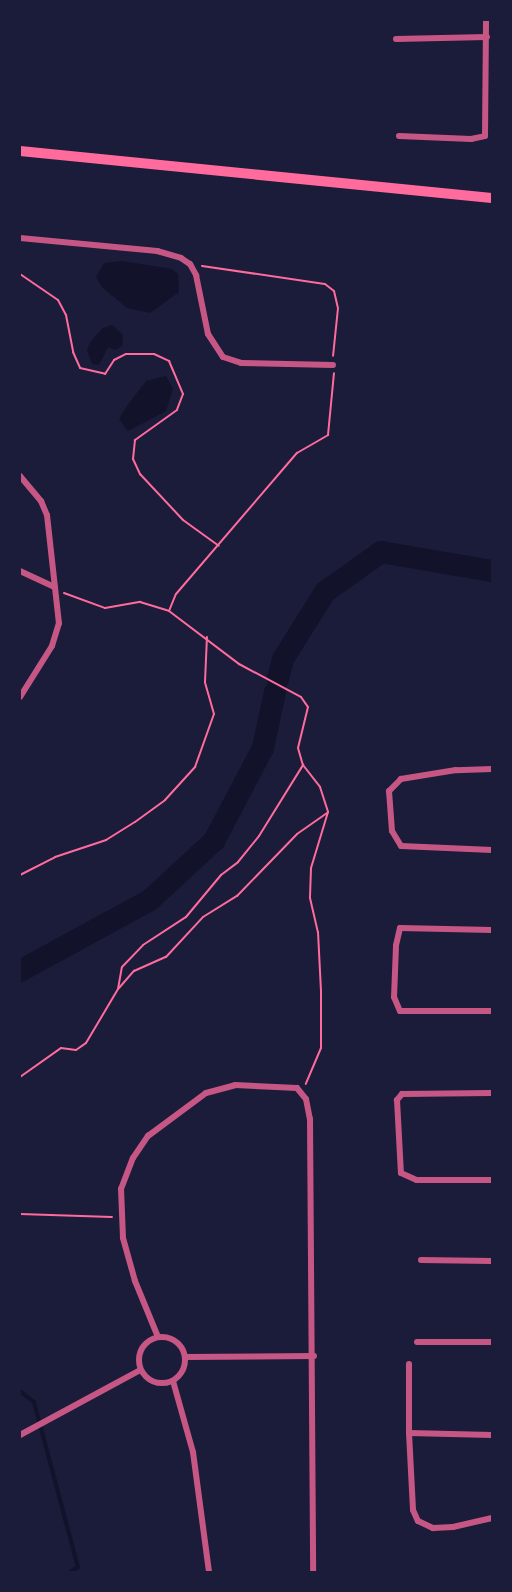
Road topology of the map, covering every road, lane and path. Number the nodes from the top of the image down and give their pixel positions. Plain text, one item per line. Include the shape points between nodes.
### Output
1 (486, 20) edge
2 (487, 37) junction
3 (396, 39) dead end
4 (490, 99) edge
5 (399, 136) dead end
6 (20, 150) edge
7 (492, 198) edge
8 (20, 238) edge
9 (190, 264) junction
10 (20, 274) edge
11 (333, 365) junction
12 (20, 476) edge
13 (219, 546) junction
14 (20, 571) edge
15 (54, 587) junction
16 (169, 610) junction
17 (207, 637) junction
18 (20, 697) edge
19 (303, 765) junction
20 (492, 769) edge
21 (328, 812) junction
22 (492, 850) edge
23 (20, 875) edge
24 (492, 930) edge
25 (118, 989) junction
26 (492, 1011) edge
27 (20, 1077) edge
28 (301, 1091) junction
29 (492, 1093) edge
30 (492, 1179) edge
31 (20, 1214) edge
32 (121, 1219) junction
33 (421, 1260) dead end
34 (492, 1261) edge
35 (158, 1337) junction
36 (417, 1342) dead end
37 (492, 1342) edge
38 (314, 1356) junction
39 (185, 1357) junction
40 (409, 1364) dead end
41 (140, 1370) junction
42 (172, 1381) junction
43 (409, 1433) junction
44 (20, 1435) edge
45 (492, 1435) edge
46 (492, 1518) edge
47 (209, 1572) edge
48 (313, 1572) edge

1 - 2 street
2 - 3 street
2 - 4 street
4 - 5 street via 482,138
6 - 7 main road
8 - 9 street via 157,251
9 - 11 street via 201,292 208,334 223,357 241,363
9 - 11 path via 325,284 334,291 338,308
10 - 13 path via 58,300 80,368 105,374 114,360 126,354 154,354 169,361 183,394 177,410 135,440 133,459 140,474 183,520
11 - 13 path via 328,435 297,453
12 - 15 street via 41,501 47,515
13 - 16 path via 176,594
14 - 15 street
15 - 16 path via 94,606 116,608 140,602
15 - 18 street via 58,633
16 - 17 path
17 - 19 path via 239,664 301,697 308,707 298,748
17 - 23 path via 205,682 214,714 195,767 165,800 106,840 55,857
19 - 21 path via 320,787
19 - 25 path via 259,836 186,917 143,945 122,967
20 - 22 street via 456,770 401,780 392,785 389,803 392,831 401,846
21 - 25 path via 297,834 237,896 203,917 166,957 135,971
21 - 28 path via 311,868 310,898 318,932 321,1048 313,1074
24 - 26 street via 400,928 394,997 400,1011
25 - 27 path via 86,1043 76,1050 61,1048
28 - 32 street via 285,1084 224,1086 180,1111 148,1136 133,1158 121,1189
28 - 38 street via 310,1119
29 - 30 street via 402,1094 397,1100 401,1173 417,1180
31 - 32 path
32 - 35 street via 131,1270
33 - 34 street
35 - 39 street via 179,1344
35 - 41 street via 139,1353
36 - 37 street
38 - 39 street
38 - 48 street
39 - 42 street via 184,1368
40 - 43 street
41 - 42 street via 154,1383
41 - 44 street
42 - 47 street via 193,1452
43 - 45 street
43 - 46 street via 413,1510 418,1521 433,1528

